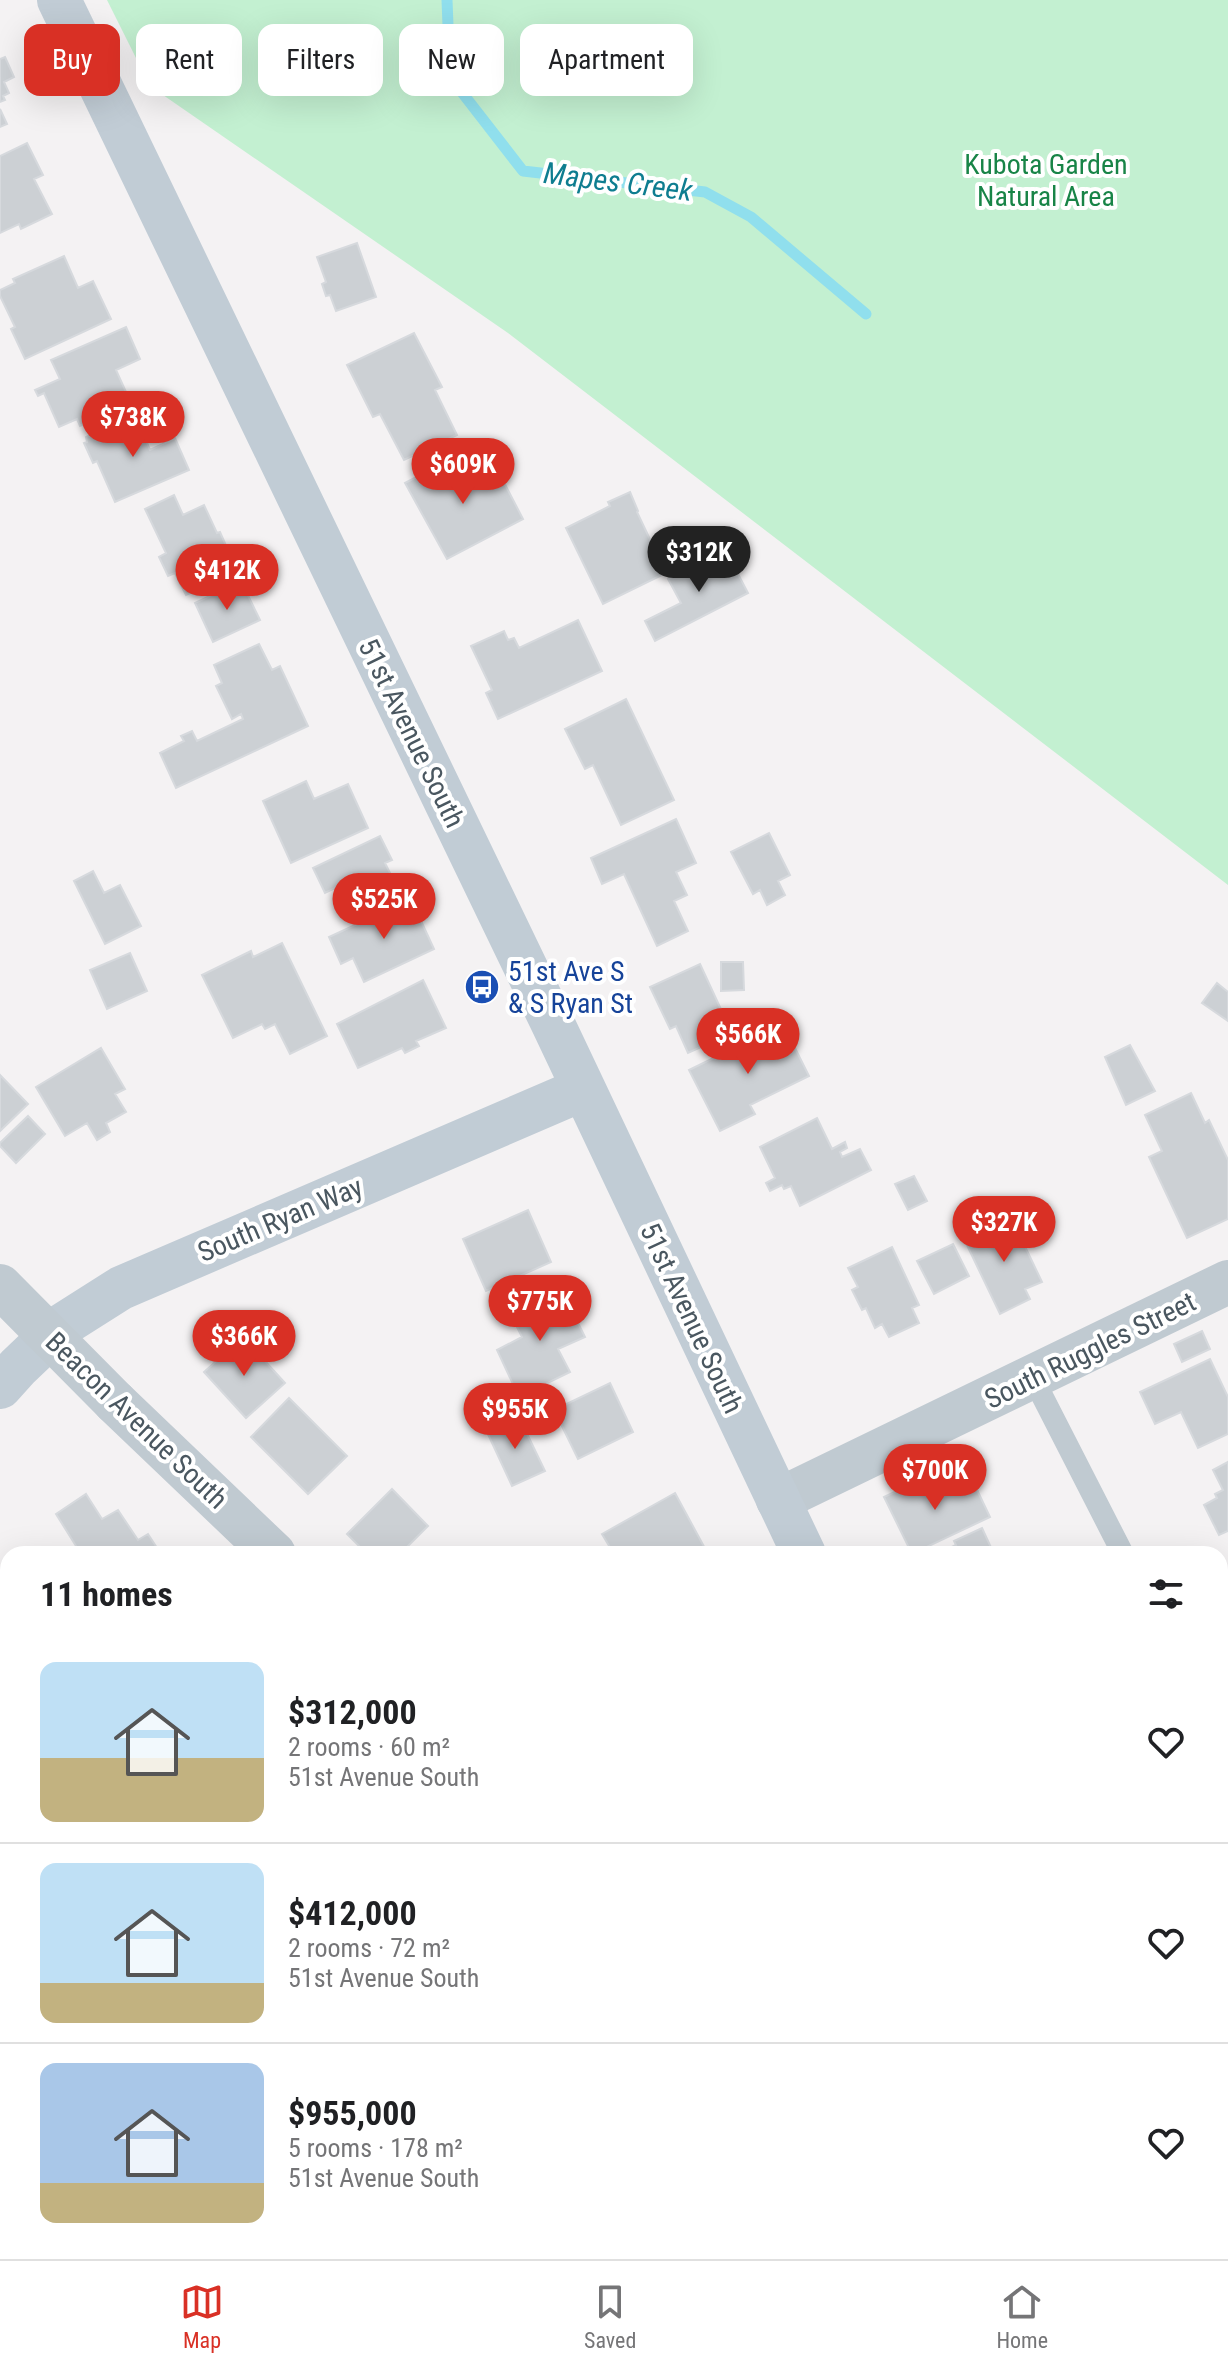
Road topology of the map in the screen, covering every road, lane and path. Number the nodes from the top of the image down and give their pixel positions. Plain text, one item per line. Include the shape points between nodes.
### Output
1 (59, 0) edge
2 (583, 1089) junction
3 (0, 1286) edge
4 (1227, 1286) edge
5 (1033, 1378) junction
6 (0, 1387) edge
7 (778, 1500) junction
8 (266, 1546) edge
9 (800, 1546) edge
10 (1119, 1546) edge

1 - 2 street, 51st Avenue South
2 - 6 street, South Ryan Way via 121,1288 61,1326
2 - 7 street, 51st Avenue South
3 - 8 street, Beacon Avenue South, bridge
4 - 5 street, South Ruggles Street
5 - 7 street, South Ruggles Street
5 - 10 lane
7 - 9 street, 51st Avenue South

